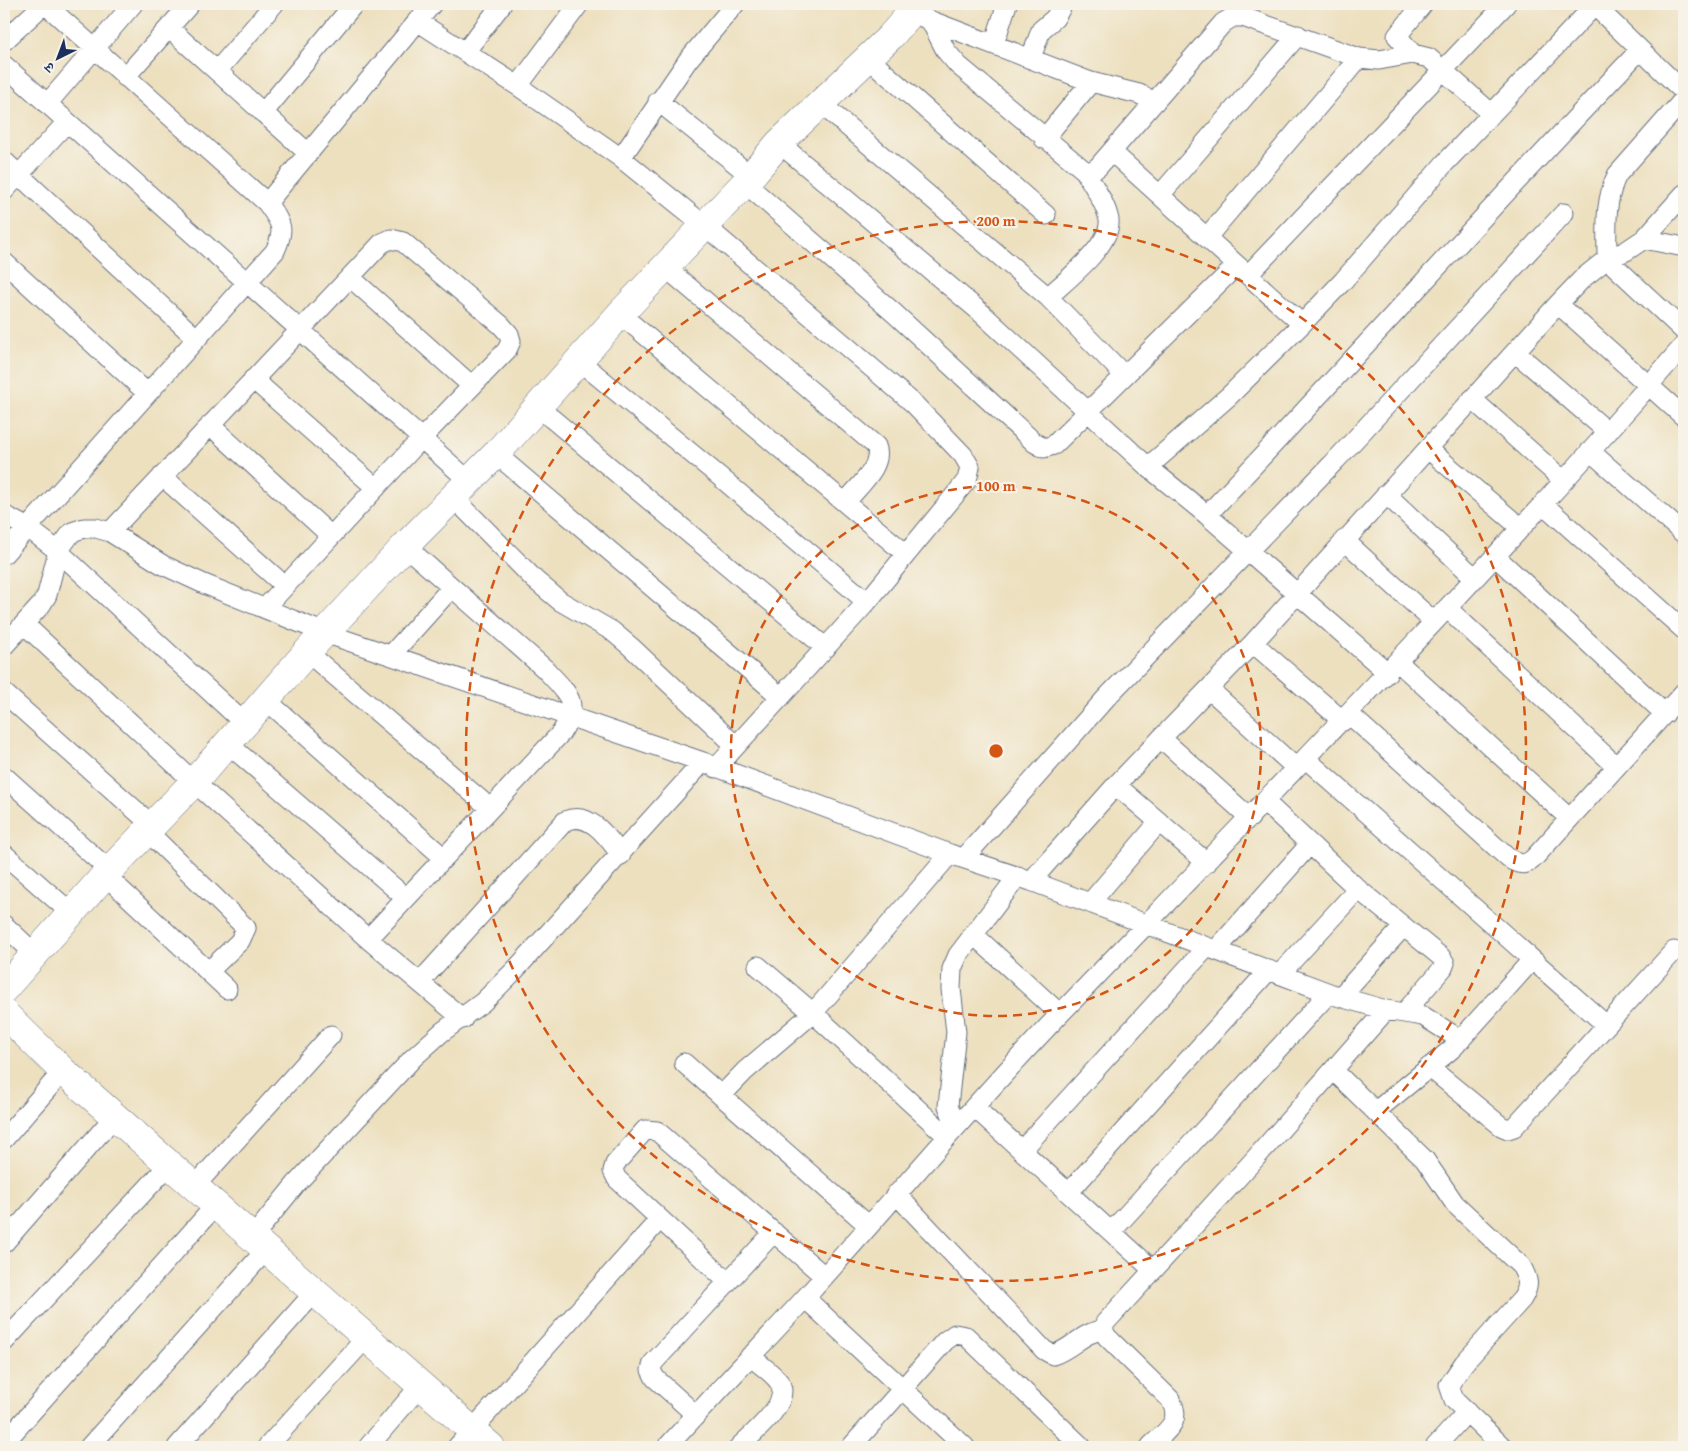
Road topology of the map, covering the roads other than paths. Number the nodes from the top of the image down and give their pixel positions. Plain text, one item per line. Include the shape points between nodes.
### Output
1 (45, 4) edge
2 (133, 4) edge
3 (190, 4) edge
4 (274, 4) edge
5 (354, 4) edge
6 (432, 4) edge
7 (502, 4) edge
8 (579, 4) edge
9 (735, 4) edge
10 (1007, 4) edge
11 (1063, 4) edge
12 (1423, 4) edge
13 (1506, 4) edge
14 (1595, 5) edge
15 (919, 13) edge
16 (417, 21) junction
17 (169, 28) junction
18 (1298, 35) junction
19 (4, 41) edge
20 (994, 44) junction
21 (94, 49) junction
22 (1640, 50) junction
23 (465, 52) junction
24 (1413, 54) junction
25 (868, 58) junction
26 (1031, 58) junction
27 (1359, 58) junction
28 (4, 66) edge
29 (1444, 69) junction
30 (217, 72) junction
31 (125, 77) junction
32 (1091, 82) junction
33 (518, 86) junction
34 (1684, 92) edge
35 (1684, 99) edge
36 (658, 102) junction
37 (1155, 102) junction
38 (820, 103) junction
39 (47, 104) junction
40 (263, 113) junction
41 (1491, 113) junction
42 (66, 122) junction
43 (1044, 139) junction
44 (779, 143) junction
45 (1112, 152) junction
46 (308, 153) junction
47 (621, 158) junction
48 (4, 161) edge
49 (1085, 172) junction
50 (19, 175) junction
51 (748, 179) junction
52 (4, 191) edge
53 (1161, 194) junction
54 (1684, 194) edge
55 (267, 203) junction
56 (1564, 214) dead end
57 (1046, 215) dead end
58 (704, 225) junction
59 (1207, 237) junction
60 (1644, 239) junction
61 (1684, 247) edge
62 (1607, 260) junction
63 (4, 262) edge
64 (664, 267) junction
65 (1242, 270) junction
66 (351, 278) junction
67 (245, 282) junction
68 (1048, 297) junction
69 (1558, 304) junction
70 (620, 314) junction
71 (1302, 324) junction
72 (301, 330) junction
73 (1684, 332) edge
74 (196, 338) junction
75 (1684, 345) edge
76 (1515, 352) junction
77 (578, 360) junction
78 (1124, 375) junction
79 (253, 379) junction
80 (472, 386) junction
81 (1649, 386) junction
82 (147, 393) junction
83 (1472, 400) junction
84 (538, 406) junction
85 (1088, 411) junction
86 (1684, 417) edge
87 (210, 425) junction
88 (1608, 432) junction
89 (421, 439) junction
90 (1428, 449) junction
91 (1590, 451) junction
92 (496, 454) junction
93 (1148, 467) junction
94 (162, 476) junction
95 (1564, 481) junction
96 (376, 488) junction
97 (461, 489) junction
98 (1386, 494) junction
99 (846, 502) junction
100 (1543, 504) junction
101 (4, 515) edge
102 (1207, 515) junction
103 (28, 528) junction
104 (1521, 528) junction
105 (110, 532) junction
106 (1684, 534) edge
107 (331, 536) junction
108 (1344, 540) junction
109 (405, 546) junction
110 (1248, 550) junction
111 (58, 551) junction
112 (4, 554) edge
113 (906, 554) junction
114 (1495, 556) junction
115 (1475, 578) junction
116 (285, 586) junction
117 (452, 587) junction
118 (1298, 593) junction
119 (867, 602) junction
120 (265, 608) junction
121 (1447, 608) junction
122 (1434, 622) junction
123 (24, 624) junction
124 (1684, 630) edge
125 (325, 633) junction
126 (1253, 643) junction
127 (4, 646) edge
128 (826, 648) junction
129 (307, 652) junction
130 (391, 655) junction
131 (1393, 667) junction
132 (1209, 689) junction
133 (1684, 692) edge
134 (4, 693) edge
135 (780, 696) junction
136 (265, 699) junction
137 (1665, 714) junction
138 (571, 717) junction
139 (1346, 718) junction
140 (235, 733) junction
141 (1161, 738) junction
142 (736, 746) junction
143 (1301, 763) junction
144 (710, 765) junction
145 (1616, 766) junction
146 (4, 776) edge
147 (194, 782) junction
148 (1116, 785) junction
149 (1264, 802) junction
150 (490, 808) junction
151 (1250, 818) junction
152 (1569, 818) junction
153 (1159, 822) junction
154 (149, 828) junction
155 (1310, 844) junction
156 (4, 854) edge
157 (621, 855) junction
158 (957, 856) junction
159 (444, 858) junction
160 (1207, 863) junction
161 (107, 872) junction
162 (1025, 879) junction
163 (1358, 889) junction
164 (406, 898) junction
165 (1090, 903) junction
166 (70, 912) junction
167 (4, 925) edge
168 (1148, 925) junction
169 (1403, 927) junction
170 (973, 934) junction
171 (368, 939) junction
172 (1211, 949) junction
173 (1674, 951) dead end
174 (34, 953) junction
175 (1532, 960) junction
176 (758, 966) dead end
177 (208, 972) junction
178 (1275, 972) junction
179 (420, 982) junction
180 (4, 989) edge
181 (227, 989) dead end
182 (1335, 995) junction
183 (1386, 1010) junction
184 (1406, 1012) junction
185 (4, 1013) edge
186 (813, 1013) junction
187 (1060, 1014) junction
188 (463, 1018) junction
189 (1605, 1024) junction
190 (331, 1035) dead end
191 (1461, 1040) junction
192 (684, 1063) dead end
193 (1428, 1067) junction
194 (63, 1071) junction
195 (1334, 1071) junction
196 (721, 1096) junction
197 (974, 1107) junction
198 (1376, 1111) junction
199 (115, 1116) junction
200 (951, 1131) junction
201 (4, 1139) edge
202 (1022, 1150) junction
203 (169, 1165) junction
204 (194, 1187) junction
205 (1069, 1192) junction
206 (896, 1194) junction
207 (215, 1206) junction
208 (660, 1219) junction
209 (868, 1225) junction
210 (774, 1232) junction
211 (1111, 1232) junction
212 (4, 1243) edge
213 (259, 1244) junction
214 (1153, 1270) junction
215 (824, 1276) junction
216 (727, 1281) junction
217 (314, 1293) junction
218 (805, 1298) junction
219 (1103, 1330) junction
220 (366, 1338) junction
221 (4, 1342) edge
222 (750, 1356) junction
223 (420, 1386) junction
224 (903, 1390) junction
225 (1467, 1412) junction
226 (696, 1414) junction
227 (473, 1442) edge
228 (4, 1443) edge
229 (89, 1447) edge
230 (177, 1447) edge
231 (267, 1447) edge
232 (368, 1447) edge
233 (667, 1447) edge
234 (739, 1447) edge
235 (851, 1447) edge
236 (965, 1447) edge
237 (1082, 1447) edge
238 (1150, 1447) edge
239 (1435, 1447) edge
240 (1503, 1447) edge

1 - 19 street
1 - 21 street
2 - 21 street
3 - 17 street
4 - 30 street
5 - 40 street
6 - 16 street
7 - 23 street
8 - 33 street
9 - 36 street
10 - 20 street
11 - 26 street via 1055,18 1041,30
12 - 24 street via 1397,36
13 - 29 street
14 - 22 street
14 - 41 street
15 - 20 street
15 - 25 street
15 - 43 street via 958,65
16 - 23 street
16 - 46 street
17 - 30 street
17 - 31 street
18 - 27 street
18 - 37 street via 1243,16 1233,17 1223,24
18 - 53 street
20 - 26 street
21 - 31 street
21 - 39 street
22 - 34 street
22 - 102 street
23 - 33 street
24 - 27 street via 1379,60
24 - 29 street via 1429,58
25 - 38 street
25 - 57 street
26 - 32 street
27 - 59 street
28 - 39 street
29 - 41 street
29 - 65 street
30 - 40 street
31 - 55 street
32 - 37 street via 1139,94
32 - 43 street
33 - 47 street
35 - 62 street via 1617,175 1610,189
36 - 47 street
36 - 51 street
37 - 45 street
38 - 44 street
38 - 68 street
39 - 42 street
40 - 46 street
41 - 71 street
42 - 50 street
42 - 67 street
43 - 49 street
44 - 51 street
44 - 85 street via 978,310
45 - 49 street via 1098,167
45 - 53 street
46 - 55 street
47 - 58 street
48 - 50 street
49 - 68 street via 1105,208 1109,222 1107,234 1098,248
50 - 52 street
50 - 74 street
51 - 58 street
51 - 85 street via 1035,443 1044,448 1054,444
53 - 59 street
54 - 60 street
55 - 67 street via 281,222 282,236 275,251
56 - 110 street
58 - 64 street
58 - 113 street via 913,403 964,455 970,467 967,480
59 - 65 street
60 - 61 street
60 - 62 street
62 - 69 street via 1583,278
62 - 73 street
63 - 82 street
64 - 70 street
64 - 99 street via 876,446 878,462
65 - 71 street
65 - 78 street
66 - 72 street
66 - 80 street
66 - 80 street via 382,243 391,239 403,242 502,325 511,341 507,350
67 - 72 street
67 - 74 street
68 - 78 street
69 - 76 street
69 - 81 street
70 - 77 street
70 - 99 street
71 - 93 street via 1229,396
72 - 79 street
72 - 89 street
74 - 82 street
75 - 81 street
76 - 83 street
76 - 88 street
77 - 84 street
77 - 119 street
78 - 85 street
79 - 87 street
79 - 96 street
80 - 89 street
81 - 86 street
81 - 88 street
82 - 103 street
83 - 90 street
83 - 95 street
84 - 92 street
84 - 128 street
85 - 93 street
87 - 94 street
87 - 107 street
88 - 91 street
89 - 96 street
89 - 97 street
90 - 98 street
90 - 104 street
91 - 95 street
91 - 106 street
92 - 97 street
92 - 135 street
93 - 102 street
94 - 105 street
94 - 116 street
95 - 100 street
96 - 107 street
97 - 109 street
97 - 142 street via 535,580 560,601 612,631
98 - 108 street
98 - 115 street
99 - 113 street
100 - 104 street
100 - 124 street
101 - 103 street
102 - 110 street
103 - 111 street
103 - 112 street
104 - 114 street
105 - 111 street via 84,528 72,532
105 - 120 street via 163,565
107 - 116 street
108 - 118 street
108 - 122 street
109 - 117 street
109 - 125 street
110 - 118 street
110 - 158 street
111 - 123 street via 47,595
111 - 140 street
113 - 119 street
114 - 115 street
114 - 137 street
115 - 121 street
116 - 120 street
117 - 130 street
117 - 138 street via 566,691 572,706
118 - 126 street
118 - 131 street
119 - 128 street
120 - 125 street
121 - 122 street
121 - 145 street
122 - 131 street
123 - 127 street
123 - 147 street
125 - 129 street
125 - 130 street
126 - 132 street
126 - 139 street
128 - 135 street
129 - 136 street
129 - 150 street
130 - 138 street
131 - 139 street
131 - 152 street
132 - 141 street
132 - 143 street
133 - 137 street
134 - 154 street
135 - 142 street
136 - 140 street
136 - 159 street
137 - 145 street
138 - 144 street
138 - 150 street via 561,733
139 - 143 street
139 - 152 street via 1515,862 1528,863
140 - 147 street
140 - 164 street
141 - 148 street
141 - 151 street
142 - 144 street
143 - 149 street
143 - 175 street
144 - 157 street
144 - 158 street
145 - 152 street
146 - 161 street
147 - 154 street
147 - 171 street
148 - 153 street
148 - 162 street
149 - 151 street
149 - 155 street
150 - 159 street
151 - 160 street
153 - 160 street
153 - 165 street
154 - 161 street
154 - 177 street via 246,928 240,941
155 - 163 street
155 - 172 street
156 - 166 street
157 - 179 street via 606,835 592,824 582,818 566,821
157 - 188 street via 516,969
158 - 162 street
158 - 186 street
159 - 164 street
160 - 168 street
161 - 166 street
161 - 177 street
162 - 165 street
162 - 170 street
163 - 169 street
163 - 178 street
164 - 171 street
165 - 168 street
166 - 174 street
167 - 174 street
168 - 172 street
168 - 187 street
169 - 182 street
169 - 184 street via 1445,963
170 - 187 street
170 - 200 street via 952,969 956,1032 948,1106
171 - 179 street
172 - 178 street
172 - 202 street
173 - 189 street
174 - 180 street
175 - 189 street
175 - 191 street
176 - 186 street
177 - 181 street
178 - 182 street
178 - 205 street
179 - 188 street
182 - 183 street
182 - 211 street
183 - 184 street
183 - 195 street
184 - 191 street via 1423,1016
185 - 194 street
186 - 196 street via 744,1071
186 - 200 street
187 - 197 street
188 - 213 street via 413,1058 302,1177
189 - 193 street via 1514,1127 1508,1129
190 - 204 street
191 - 193 street
192 - 196 street
193 - 198 street
194 - 199 street
194 - 201 street
195 - 198 street
195 - 214 street
196 - 209 street
197 - 200 street
197 - 202 street
198 - 225 street via 1425,1160 1455,1204 1521,1266 1528,1278 1528,1288 1522,1299 1453,1376 1450,1392
199 - 203 street
199 - 212 street
200 - 206 street
202 - 205 street
203 - 204 street
203 - 221 street
204 - 207 street
205 - 211 street
206 - 209 street
206 - 219 street via 1044,1350 1053,1354 1061,1352 1087,1334
207 - 213 street
207 - 228 street
208 - 210 street via 617,1179 613,1171 638,1136 650,1129 657,1131
208 - 216 street
208 - 227 street
209 - 215 street
210 - 215 street
210 - 216 street
211 - 214 street
213 - 217 street
213 - 229 street
214 - 219 street via 1106,1322
215 - 218 street
216 - 226 street via 658,1356 651,1370
217 - 220 street
217 - 230 street
218 - 222 street
218 - 224 street
219 - 238 street via 1176,1408 1173,1424
220 - 223 street
220 - 231 street
222 - 226 street
222 - 234 street via 784,1390 777,1408
223 - 227 street
223 - 232 street
224 - 235 street
224 - 236 street
224 - 237 street via 945,1340 955,1334 966,1336
225 - 239 street
225 - 240 street
226 - 233 street

